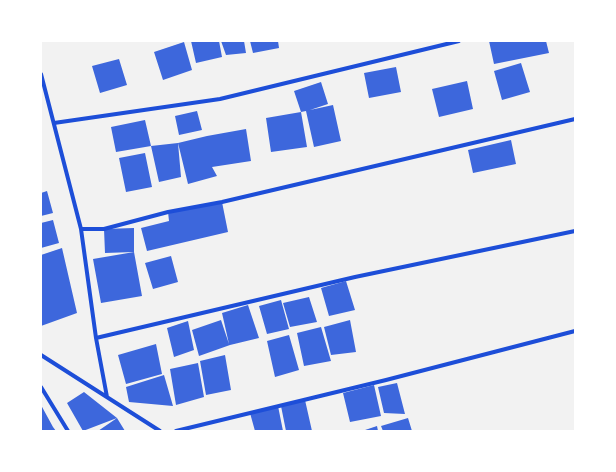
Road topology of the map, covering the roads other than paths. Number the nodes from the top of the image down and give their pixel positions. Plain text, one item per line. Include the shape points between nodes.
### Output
1 (459, 41) edge
2 (41, 74) edge
3 (575, 119) edge
4 (54, 123) junction
5 (81, 229) junction
6 (575, 231) edge
7 (575, 331) edge
8 (96, 338) junction
9 (41, 355) edge
10 (41, 387) edge
11 (107, 397) junction
12 (68, 431) edge
13 (160, 431) edge
14 (176, 431) edge

1 - 4 street via 220,99
2 - 4 street
3 - 5 street via 104,229
4 - 5 street
5 - 8 street
6 - 8 street via 355,277
7 - 14 street
8 - 11 street
9 - 11 street
10 - 12 street
11 - 13 street

